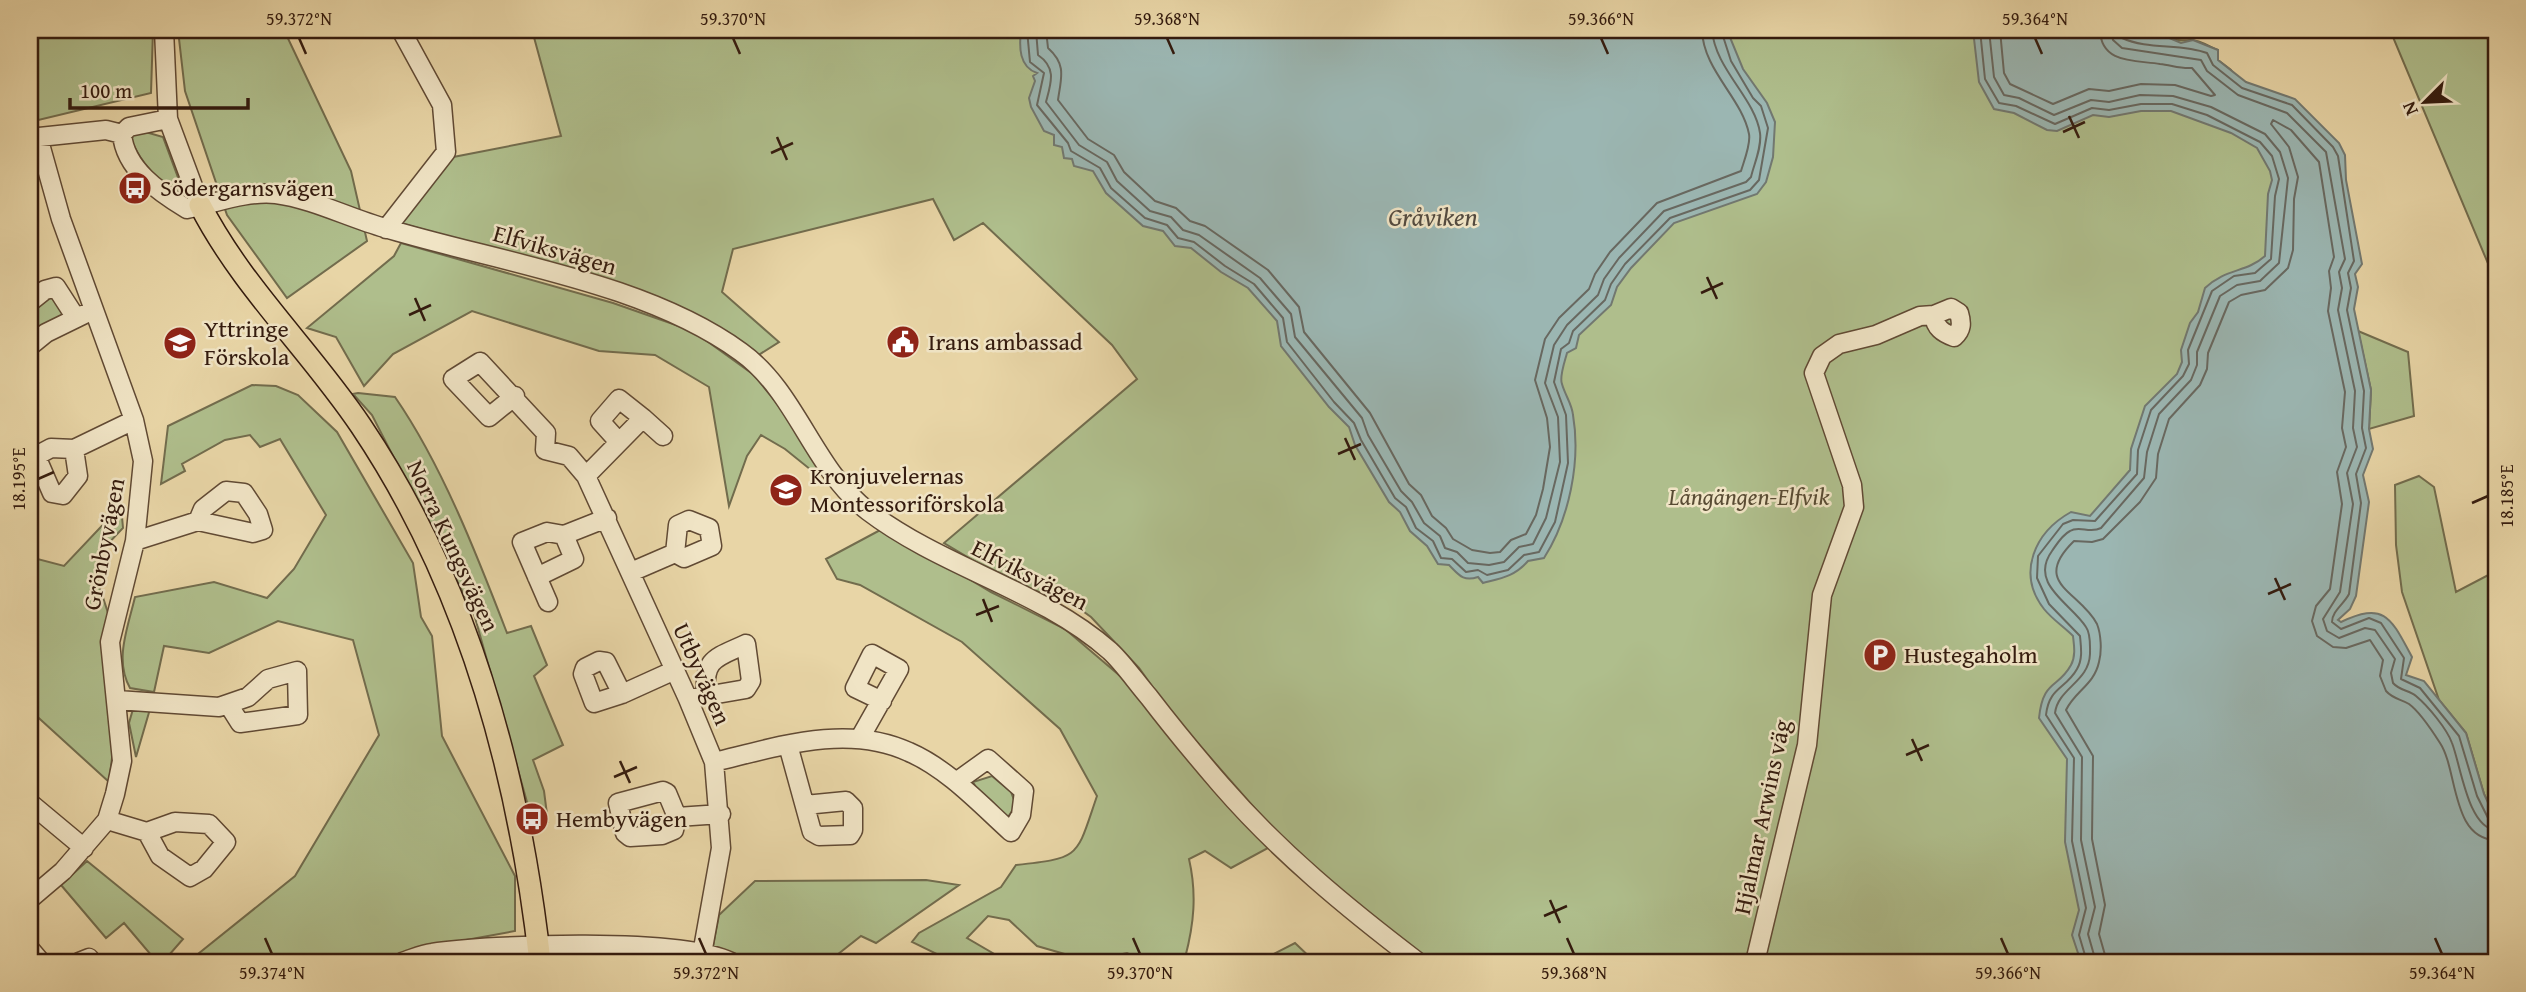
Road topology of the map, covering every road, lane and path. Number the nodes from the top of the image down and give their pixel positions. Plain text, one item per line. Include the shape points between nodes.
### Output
1 (164, 30) edge
2 (401, 30) edge
3 (168, 119) junction
4 (122, 134) junction
5 (34, 138) edge
6 (200, 205) junction
7 (386, 229) junction
8 (30, 302) edge
9 (93, 310) junction
10 (1934, 315) dead end
11 (76, 318) junction
12 (30, 346) edge
13 (515, 396) dead end
14 (643, 418) junction
15 (134, 420) junction
16 (663, 436) dead end
17 (618, 441) junction
18 (74, 449) dead end
19 (586, 476) junction
20 (607, 518) junction
21 (198, 521) dead end
22 (564, 535) junction
23 (135, 541) junction
24 (675, 553) dead end
25 (631, 572) junction
26 (537, 577) junction
27 (548, 602) dead end
28 (675, 670) junction
29 (622, 694) dead end
30 (117, 700) junction
31 (882, 701) dead end
32 (228, 704) dead end
33 (860, 738) junction
34 (788, 745) junction
35 (714, 762) junction
36 (956, 782) dead end
37 (30, 803) edge
38 (805, 805) dead end
39 (721, 814) junction
40 (677, 817) dead end
41 (107, 820) junction
42 (147, 832) dead end
43 (84, 848) junction
44 (30, 899) edge
45 (30, 949) edge
46 (539, 954) edge
47 (702, 954) junction
48 (668, 955) edge
49 (41, 962) edge
50 (79, 962) edge
51 (92, 962) edge
52 (402, 962) edge
53 (731, 962) edge
54 (1418, 962) edge
55 (1755, 962) edge

1 - 3 street
2 - 7 street via 442,105 446,152
3 - 4 street via 129,127
3 - 6 street
4 - 5 street via 106,130
4 - 6 street via 126,153 150,183 187,209
5 - 9 street, Grönbyvägen
6 - 7 street, Elfviksvägen via 275,194
6 - 46 main road, Norra Kungsvägen via 233,263 373,443 446,581 477,662 503,751
7 - 54 street, Elfviksvägen via 565,276 641,302 699,326 742,352 764,372 831,472 867,510 923,547 1048,607 1087,632 1113,654 1264,833 1322,887
8 - 11 street via 56,287
9 - 11 street
9 - 15 street, Grönbyvägen
10 - 55 street, Hjalmar Arwins väg via 1839,344 1822,356 1814,373 1852,485 1854,507 1822,595 1807,745
11 - 12 street
13 - 19 street, Utbyvägen via 546,433 545,450 569,456
14 - 16 street
14 - 17 street
14 - 17 street via 618,399 600,421
15 - 18 street
15 - 23 street, Grönbyvägen via 143,461
17 - 19 street
19 - 20 street, Utbyvägen
20 - 22 street
20 - 25 street, Utbyvägen
21 - 23 street
22 - 26 street via 574,559
22 - 26 street via 547,531 522,542
23 - 30 street, Grönbyvägen via 110,642
24 - 25 street
25 - 28 street, Utbyvägen
26 - 27 street
28 - 29 street
28 - 35 street, Utbyvägen via 697,697
30 - 32 street
30 - 41 street, Grönbyvägen via 122,761
31 - 33 street
33 - 34 street
33 - 36 street via 910,752
34 - 35 street
34 - 38 street
35 - 39 street, Utbyvägen
37 - 43 street
39 - 40 street
39 - 47 street, Utbyvägen via 722,848
41 - 42 street
41 - 43 street, Grönbyvägen
43 - 44 street, Grönbyvägen
45 - 49 street
46 - 48 street
46 - 52 street via 430,953
47 - 48 street
47 - 53 street
50 - 51 street via 89,958

